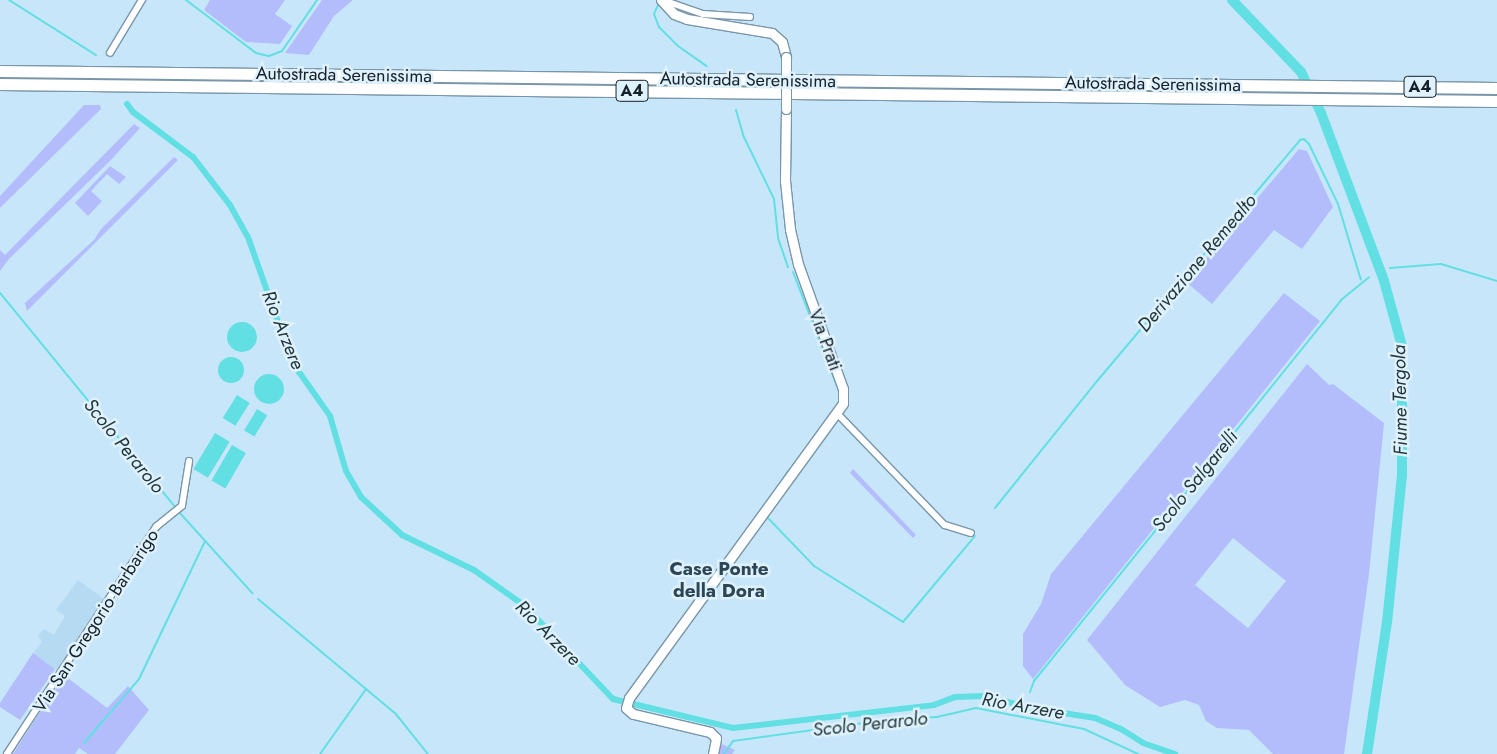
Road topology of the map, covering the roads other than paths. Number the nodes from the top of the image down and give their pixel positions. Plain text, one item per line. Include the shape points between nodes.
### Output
1 (142, 0) edge
2 (662, 0) edge
3 (750, 17) dead end
4 (110, 53) dead end
5 (0, 71) edge
6 (0, 84) edge
7 (1497, 88) edge
8 (1497, 101) edge
9 (838, 414) junction
10 (189, 462) dead end
11 (971, 533) dead end
12 (7, 754) edge
13 (713, 754) edge

1 - 4 street
2 - 3 street via 703,14
2 - 9 street, Via Prati, bridge via 674,14 687,19 772,33 782,42 786,57 785,181 790,229 798,264 844,393
5 - 7 highway, Autostrada Serenissima / A4
6 - 8 highway, Autostrada Serenissima / A4
9 - 11 street via 945,525
9 - 13 street, Via Prati via 627,704 633,714 710,732 716,738
10 - 12 street, Via San Gregorio Barbarigo via 182,506 156,527 76,654

